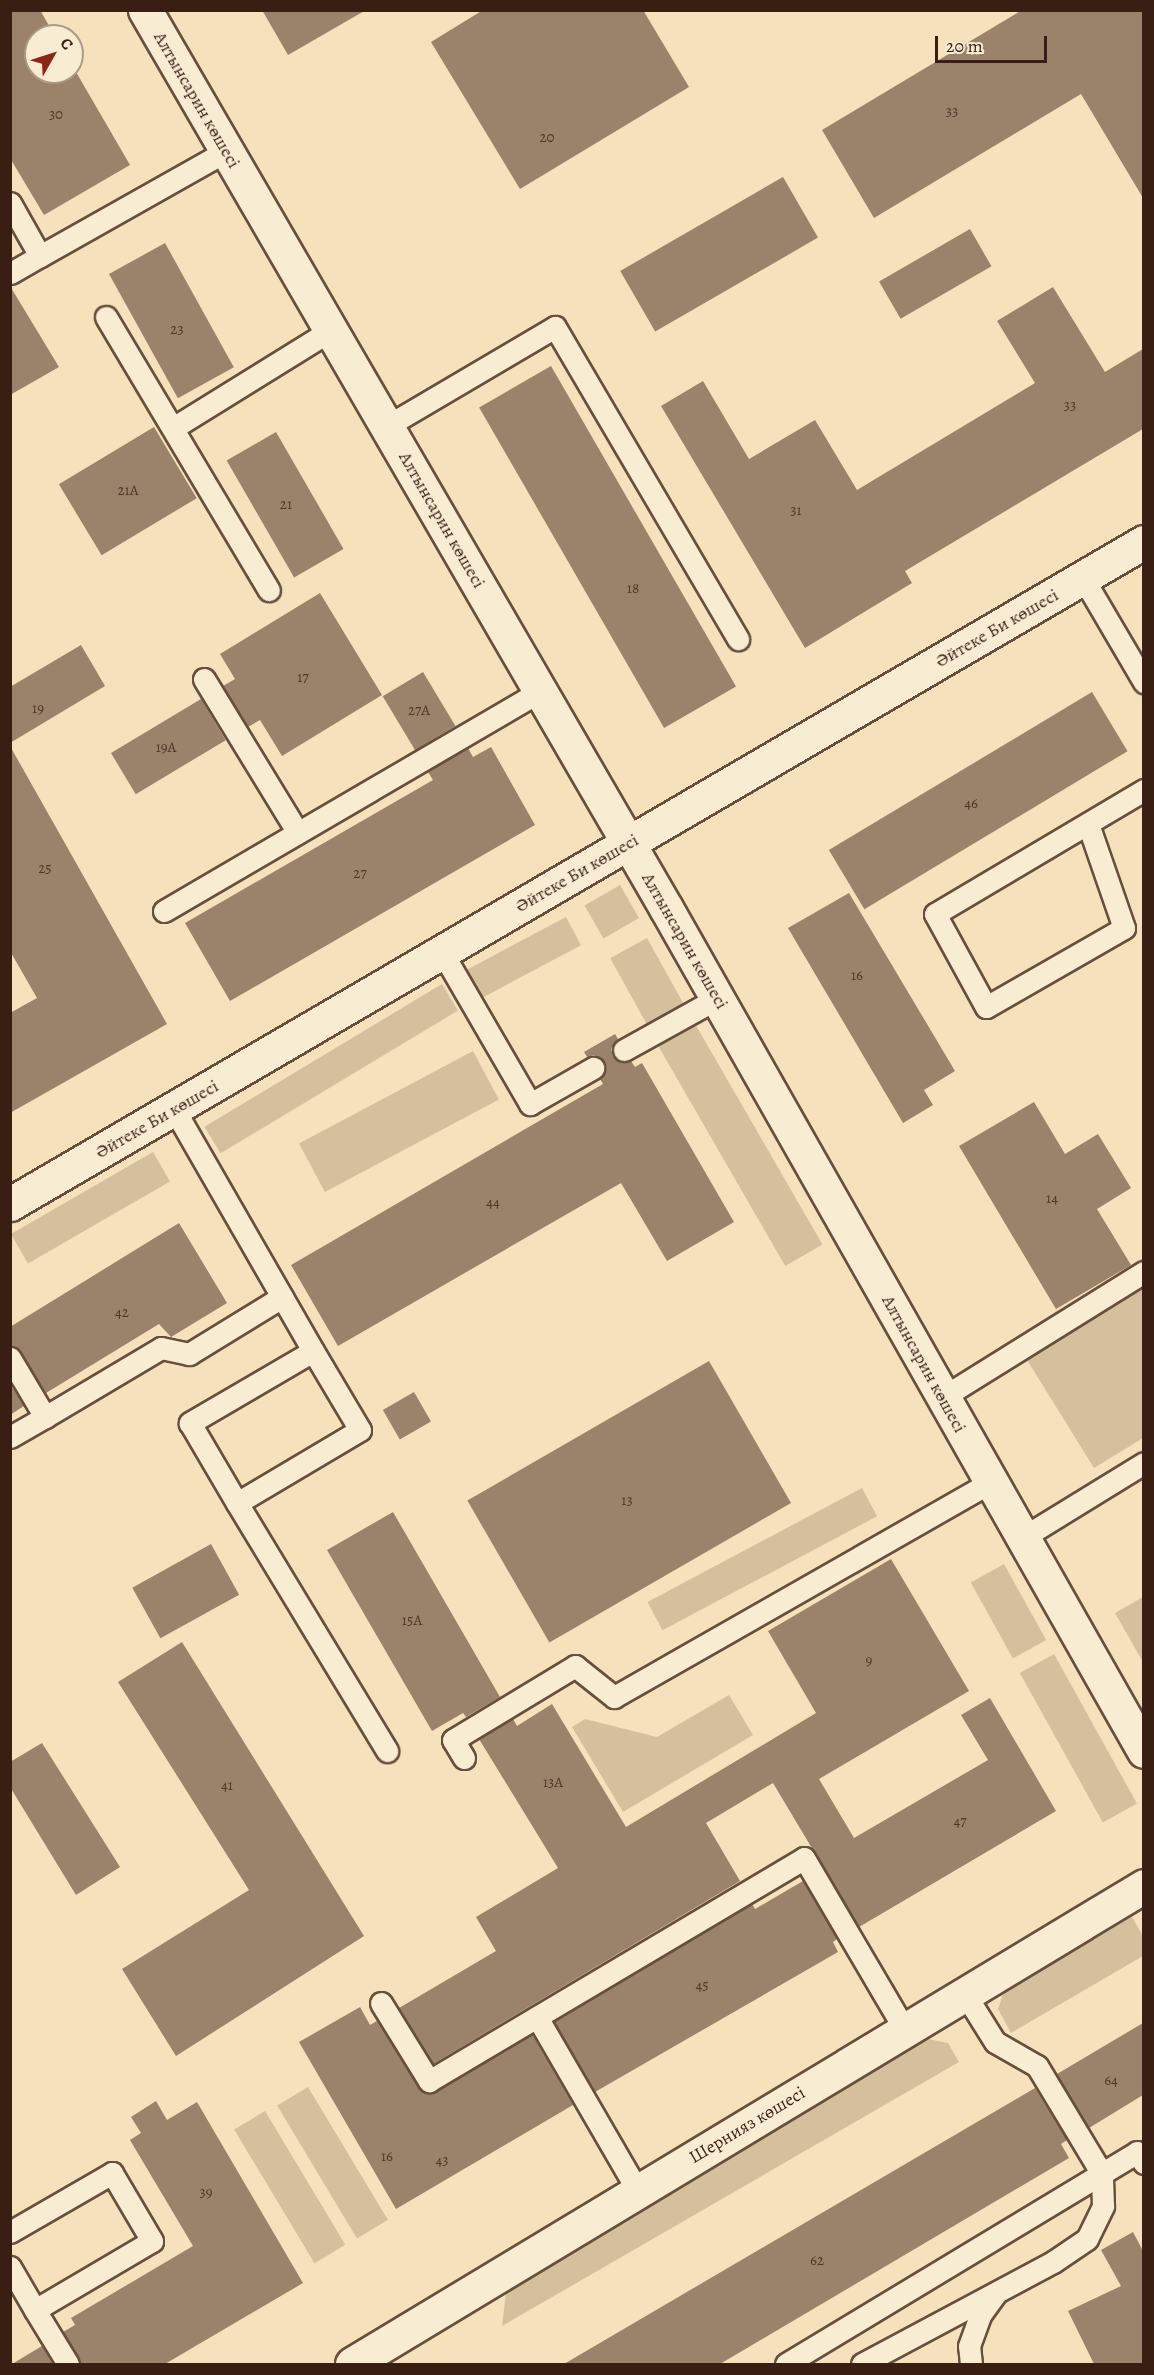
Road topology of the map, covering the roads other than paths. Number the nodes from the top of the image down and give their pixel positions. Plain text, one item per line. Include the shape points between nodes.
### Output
1 (145, 10) edge
2 (226, 151) junction
3 (10, 202) edge
4 (40, 256) junction
5 (10, 273) edge
6 (106, 316) dead end
7 (331, 330) junction
8 (387, 426) junction
9 (173, 428) junction
10 (1143, 542) edge
11 (1083, 578) junction
12 (269, 590) dead end
13 (738, 639) dead end
14 (204, 679) dead end
15 (1143, 682) edge
16 (541, 691) junction
17 (1143, 790) edge
18 (1088, 824) junction
19 (298, 833) junction
20 (629, 843) junction
21 (164, 911) dead end
22 (442, 952) junction
23 (718, 998) junction
24 (624, 1050) dead end
25 (593, 1068) dead end
26 (174, 1109) junction
27 (10, 1204) edge
28 (1143, 1272) edge
29 (282, 1297) junction
30 (313, 1351) junction
31 (10, 1358) edge
32 (943, 1396) junction
33 (45, 1417) junction
34 (10, 1437) edge
35 (1143, 1462) edge
36 (991, 1482) junction
37 (237, 1503) junction
38 (1022, 1538) junction
39 (387, 1751) dead end
40 (1143, 1751) edge
41 (464, 1758) dead end
42 (1143, 1886) edge
43 (965, 1994) junction
44 (381, 2003) dead end
45 (537, 2018) junction
46 (905, 2030) junction
47 (1143, 2163) edge
48 (1102, 2174) junction
49 (638, 2191) junction
50 (10, 2232) edge
51 (10, 2267) edge
52 (999, 2289) junction
53 (36, 2310) junction
54 (68, 2364) edge
55 (352, 2364) edge
56 (786, 2364) edge
57 (862, 2364) edge
58 (971, 2364) edge

1 - 2 street, Алтынсарин көшесі
2 - 4 lane
2 - 7 street, Алтынсарин көшесі
3 - 4 lane
4 - 5 lane
6 - 9 lane
7 - 8 street, Алтынсарин көшесі
7 - 9 lane
8 - 13 lane via 555,327
8 - 16 street, Алтынсарин көшесі
9 - 12 lane
10 - 11 street, Әйтеке Би көшесі
11 - 15 lane
11 - 20 street, Әйтеке Би көшесі
14 - 19 lane
16 - 19 lane
16 - 20 street, Алтынсарин көшесі
17 - 18 lane
18 - 18 lane via 935,914 986,1007 1124,928
19 - 21 lane
20 - 22 street, Әйтеке Би көшесі
20 - 23 street, Алтынсарин көшесі
22 - 25 lane via 530,1104
22 - 26 street, Әйтеке Би көшесі
23 - 24 lane
23 - 32 street, Алтынсарин көшесі
26 - 27 street, Әйтеке Би көшесі
26 - 29 lane
28 - 32 lane
29 - 30 lane
29 - 33 lane via 189,1354 161,1348
30 - 37 lane via 360,1430
30 - 37 lane via 190,1423
31 - 33 lane
32 - 36 street, Алтынсарин көшесі
33 - 34 lane
35 - 38 lane
36 - 38 street, Алтынсарин көшесі
36 - 41 lane via 614,1696 575,1666 453,1740
37 - 39 lane
38 - 40 street, Алтынсарин көшесі
42 - 43 street, Шернияз көшесі
43 - 46 street, Шернияз көшесі
43 - 48 lane via 995,2042 1037,2066
44 - 45 lane via 429,2081
45 - 46 lane via 804,1858
45 - 49 lane
46 - 49 street, Шернияз көшесі
47 - 48 lane via 1137,2152
48 - 52 lane via 1103,2206 1087,2239 1053,2262
48 - 56 lane
49 - 55 street, Шернияз көшесі
50 - 53 lane via 112,2173 152,2241
51 - 53 lane
52 - 57 lane
52 - 58 lane via 980,2315 969,2346
53 - 54 lane

